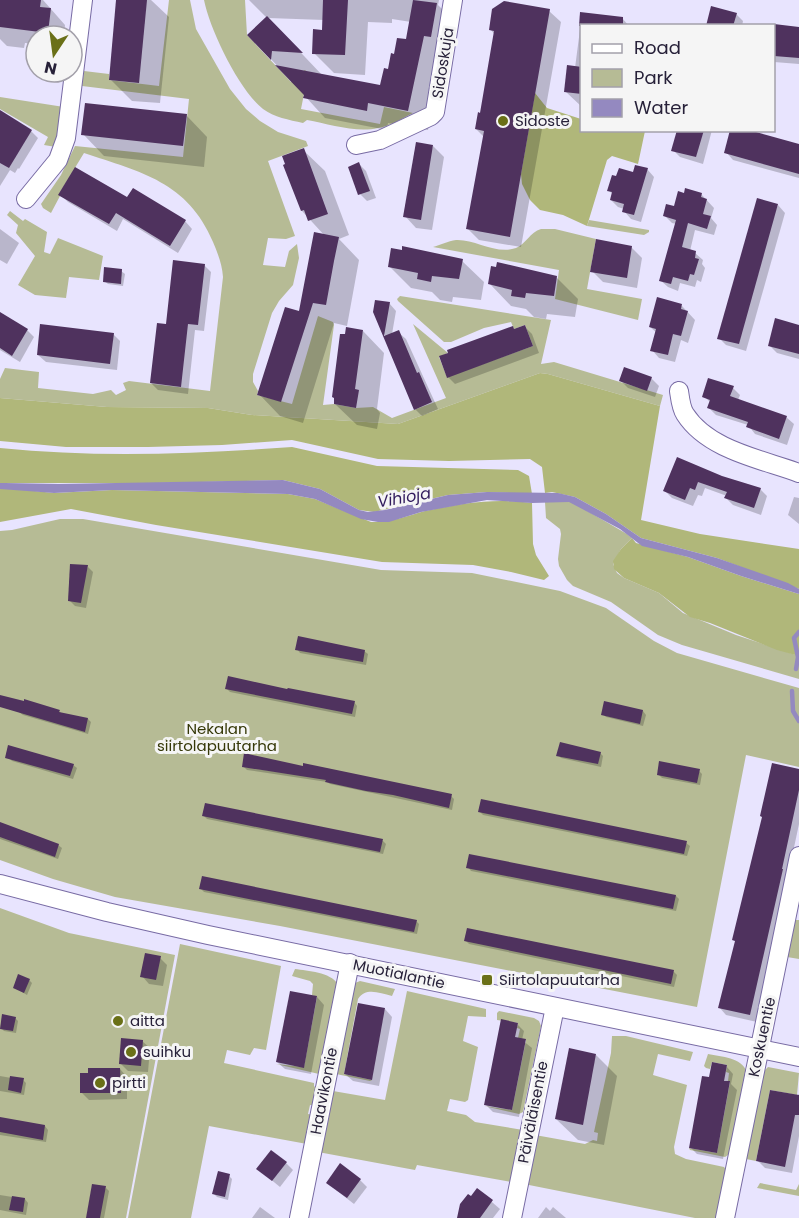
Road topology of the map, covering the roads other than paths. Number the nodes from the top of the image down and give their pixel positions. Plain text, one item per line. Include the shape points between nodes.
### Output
1 (83, 0) edge
2 (453, 0) edge
3 (356, 145) dead end
4 (26, 199) dead end
5 (679, 391) dead end
6 (799, 473) edge
7 (799, 856) edge
8 (0, 884) edge
9 (350, 963) junction
10 (555, 1007) junction
11 (759, 1048) junction
12 (799, 1057) edge
13 (299, 1218) edge
14 (512, 1218) edge
15 (725, 1218) edge

1 - 4 street via 66,138 58,160
2 - 3 street, Sidoskuja via 435,112 380,140
5 - 6 street via 684,413 704,435
7 - 11 street, Koskuentie
8 - 9 street, Muotialantie via 107,912
9 - 10 street, Muotialantie
9 - 13 street, Haavikontie
10 - 11 street, Muotialantie
10 - 14 street, Päiväläisentie
11 - 12 street, Muotialantie
11 - 15 street, Koskuentie

